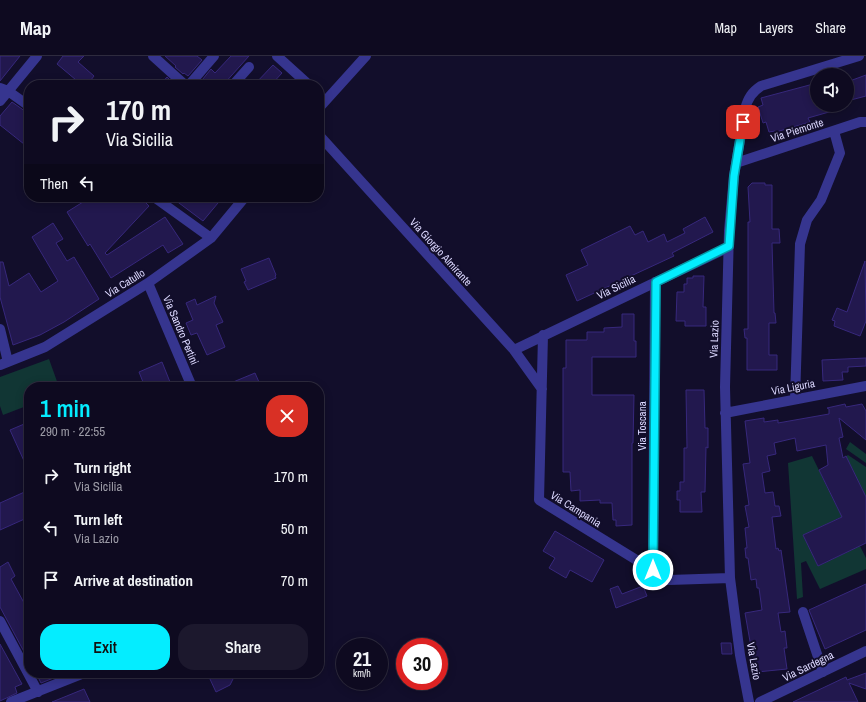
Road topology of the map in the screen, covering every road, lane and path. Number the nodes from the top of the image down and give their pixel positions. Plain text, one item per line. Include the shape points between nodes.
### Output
1 (37, 56) edge
2 (214, 56) edge
3 (277, 56) edge
4 (366, 56) edge
5 (859, 56) edge
6 (159, 58) edge
7 (249, 67) dead end
8 (180, 80) edge
9 (193, 80) edge
10 (237, 80) edge
11 (303, 80) edge
12 (4, 90) edge
13 (324, 95) edge
14 (0, 101) edge
15 (24, 103) edge
16 (866, 122) edge
17 (834, 131) junction
18 (324, 141) edge
19 (736, 163) junction
20 (161, 202) edge
21 (241, 202) edge
22 (211, 238) junction
23 (729, 246) junction
24 (656, 282) junction
25 (148, 283) junction
26 (0, 329) edge
27 (543, 335) junction
28 (514, 350) junction
29 (4, 363) edge
30 (190, 382) edge
31 (866, 386) edge
32 (542, 389) junction
33 (795, 399) junction
34 (725, 413) junction
35 (653, 570) junction
36 (730, 578) junction
37 (803, 612) dead end
38 (0, 621) edge
39 (866, 651) edge
40 (24, 666) edge
41 (823, 672) junction
42 (31, 678) edge
43 (72, 678) edge
44 (38, 692) junction
45 (11, 702) edge
46 (749, 702) edge
47 (760, 702) edge

1 - 12 street
2 - 9 street
3 - 11 street
4 - 13 street
5 - 19 street, Via Lazio via 761,86 753,92 745,109
6 - 8 street
7 - 10 street
12 - 14 street
12 - 15 street
16 - 17 street, Via Piemonte
17 - 19 street, Via Piemonte
17 - 33 street via 840,153 821,200 807,220 800,244
18 - 28 street, Via Giorgio Almirante
19 - 23 street, Via Lazio
20 - 22 street
21 - 22 street, Via Catullo
22 - 25 street, Via Catullo
23 - 24 street, Via Sicilia
23 - 34 street, Via Lazio
24 - 27 street, Via Sicilia
24 - 35 street, Via Toscana
25 - 29 street, Via Catullo via 46,347
25 - 30 street, Via Sandro Pertini
26 - 29 street
27 - 28 street, Via Sicilia
27 - 32 street, Via Campania
28 - 32 street, Via Giorgio Almirante
31 - 33 street, Via Liguria
32 - 35 street, Via Campania via 540,500
33 - 34 street, Via Liguria
34 - 36 street, Via Lazio
35 - 36 street, Via Campania via 670,580
36 - 46 street, Via Lazio
37 - 41 street
38 - 40 street
39 - 41 street, Via Sardegna
41 - 47 street, Via Sardegna
42 - 44 street
43 - 44 street
44 - 45 street

